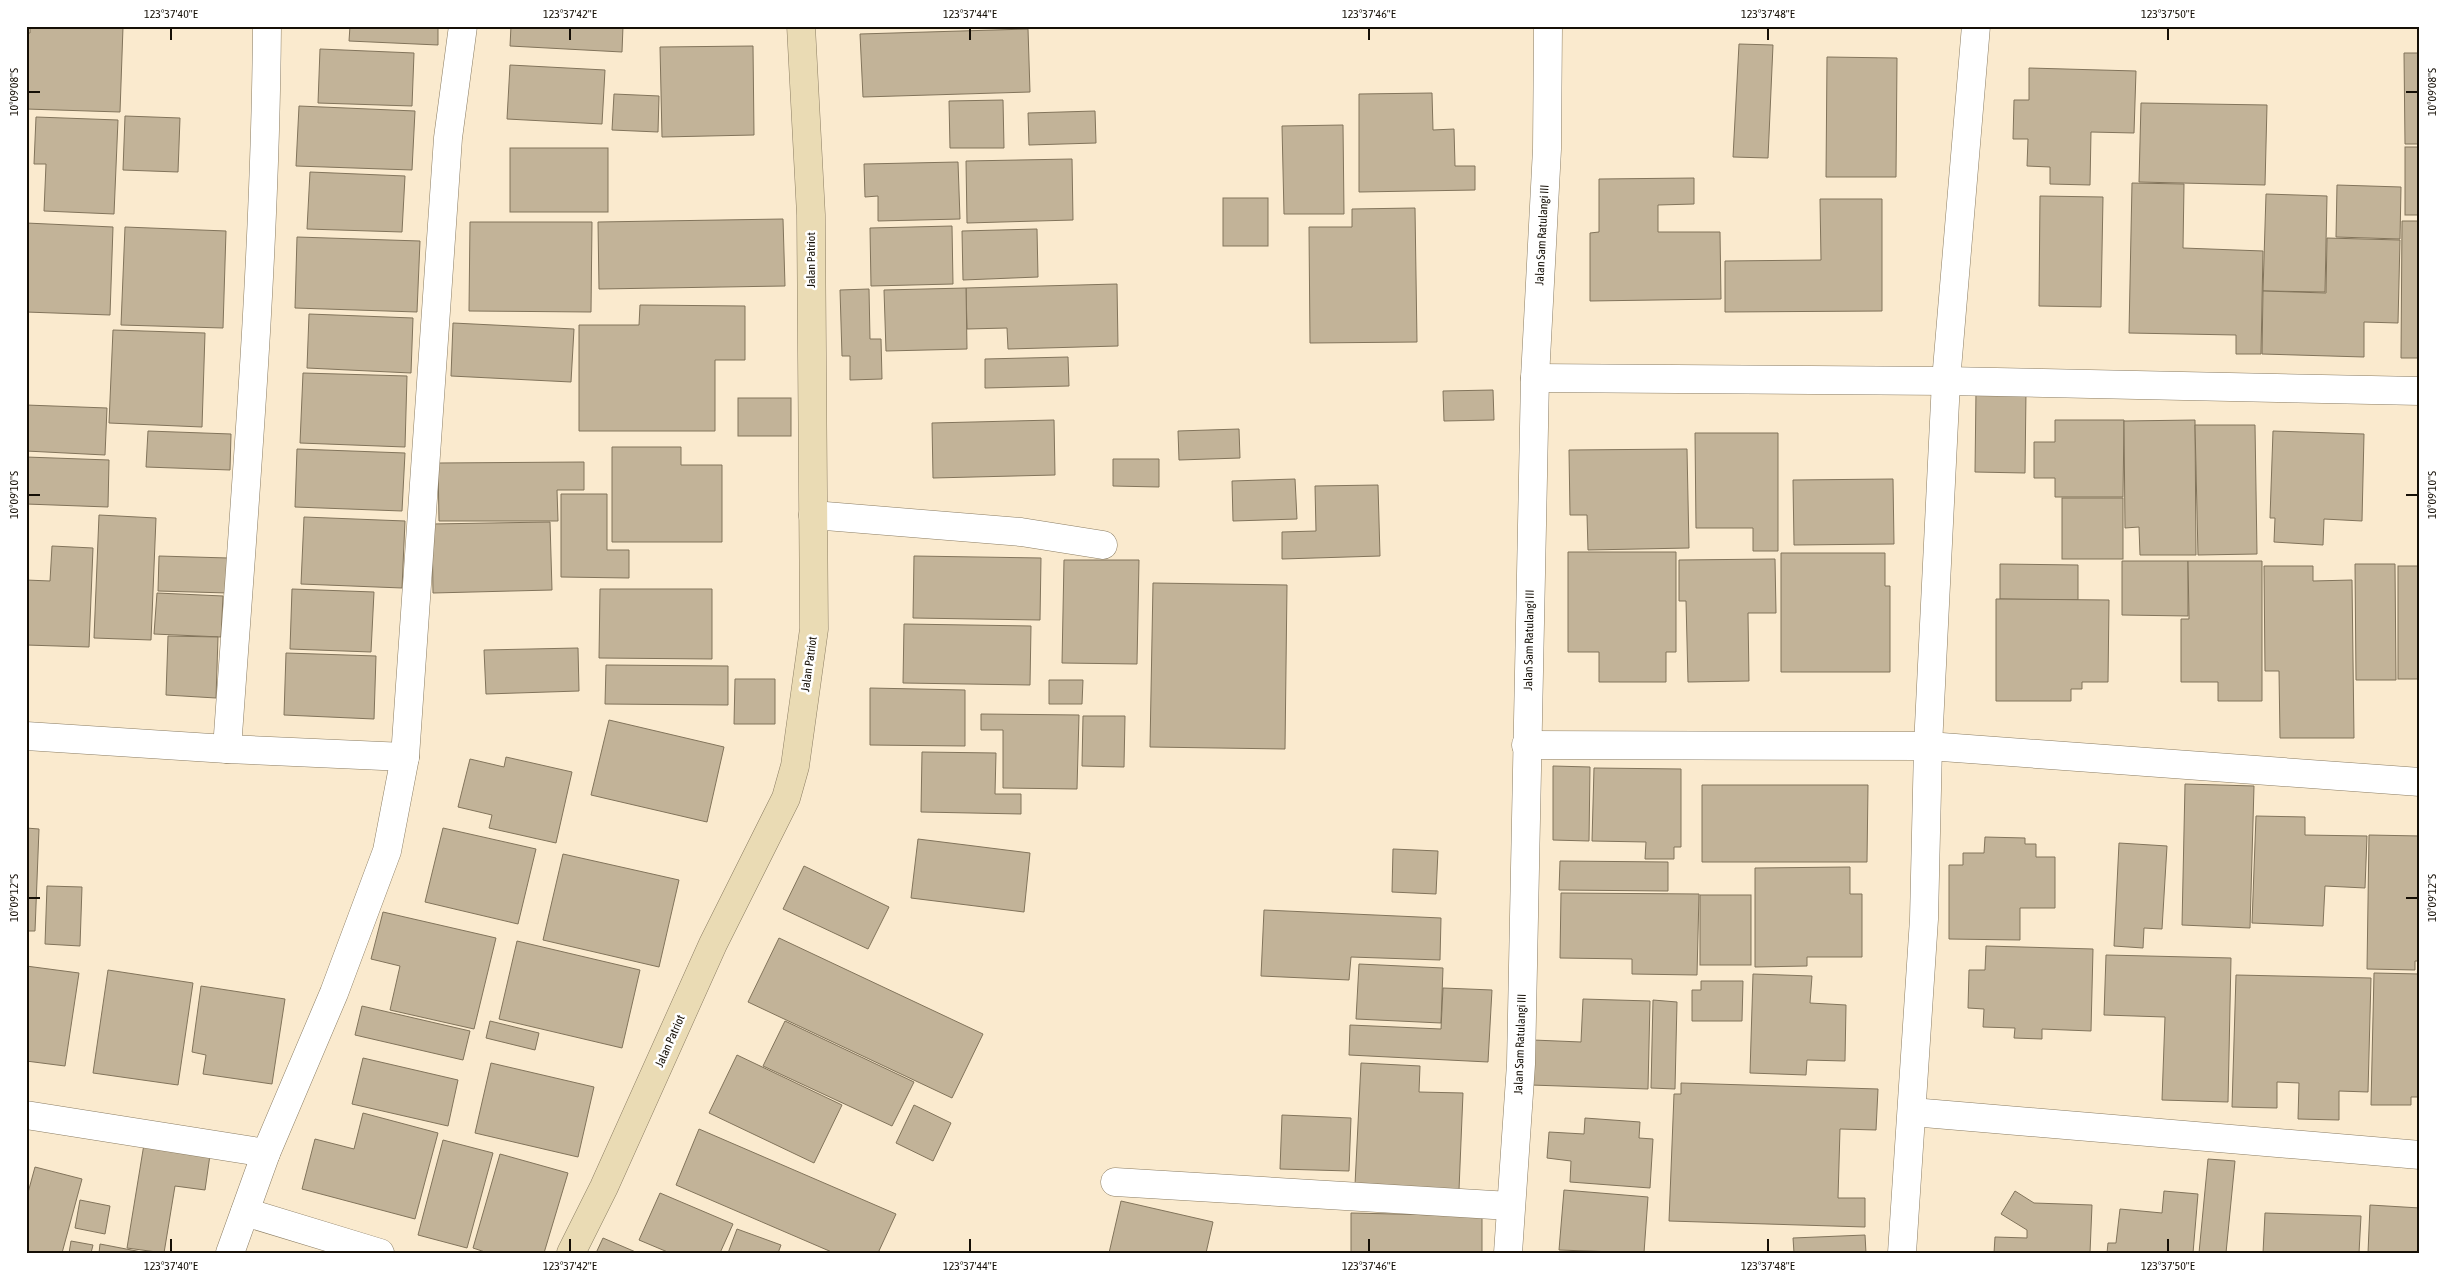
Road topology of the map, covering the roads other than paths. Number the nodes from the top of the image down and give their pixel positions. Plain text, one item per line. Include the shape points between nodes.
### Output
1 (267, 26) edge
2 (463, 26) edge
3 (801, 26) edge
4 (1548, 26) edge
5 (1976, 26) edge
6 (1535, 378) junction
7 (1946, 381) junction
8 (2420, 391) edge
9 (813, 515) junction
10 (1103, 545) dead end
11 (26, 736) edge
12 (1526, 745) junction
13 (1928, 746) junction
14 (227, 749) junction
15 (404, 757) junction
16 (2420, 782) edge
17 (1912, 1112) junction
18 (26, 1115) edge
19 (266, 1153) junction
20 (2420, 1155) edge
21 (1115, 1182) dead end
22 (1510, 1206) junction
23 (245, 1212) junction
24 (230, 1253) edge
25 (380, 1253) edge
26 (571, 1253) edge
27 (1508, 1253) edge
28 (1902, 1253) edge

1 - 14 street via 266,132 255,349
2 - 15 street via 448,138
3 - 9 street, Jalan Patriot via 811,215
4 - 6 street, Jalan Sam Ratulangi III via 1547,149
5 - 7 street
6 - 7 street
6 - 12 street, Jalan Sam Ratulangi III
7 - 8 street
7 - 13 street
9 - 10 street via 1021,532
9 - 26 street, Jalan Patriot via 814,629 795,766 786,798 713,944
11 - 14 street
12 - 13 street
12 - 22 street, Jalan Sam Ratulangi III via 1521,1064
13 - 16 street
13 - 17 street via 1924,919
14 - 15 street
15 - 19 street via 387,852 334,993
17 - 20 street
17 - 28 street
18 - 19 street
19 - 23 street
21 - 22 street
22 - 27 street, Jalan Sam Ratulangi III
23 - 24 street
23 - 25 street

